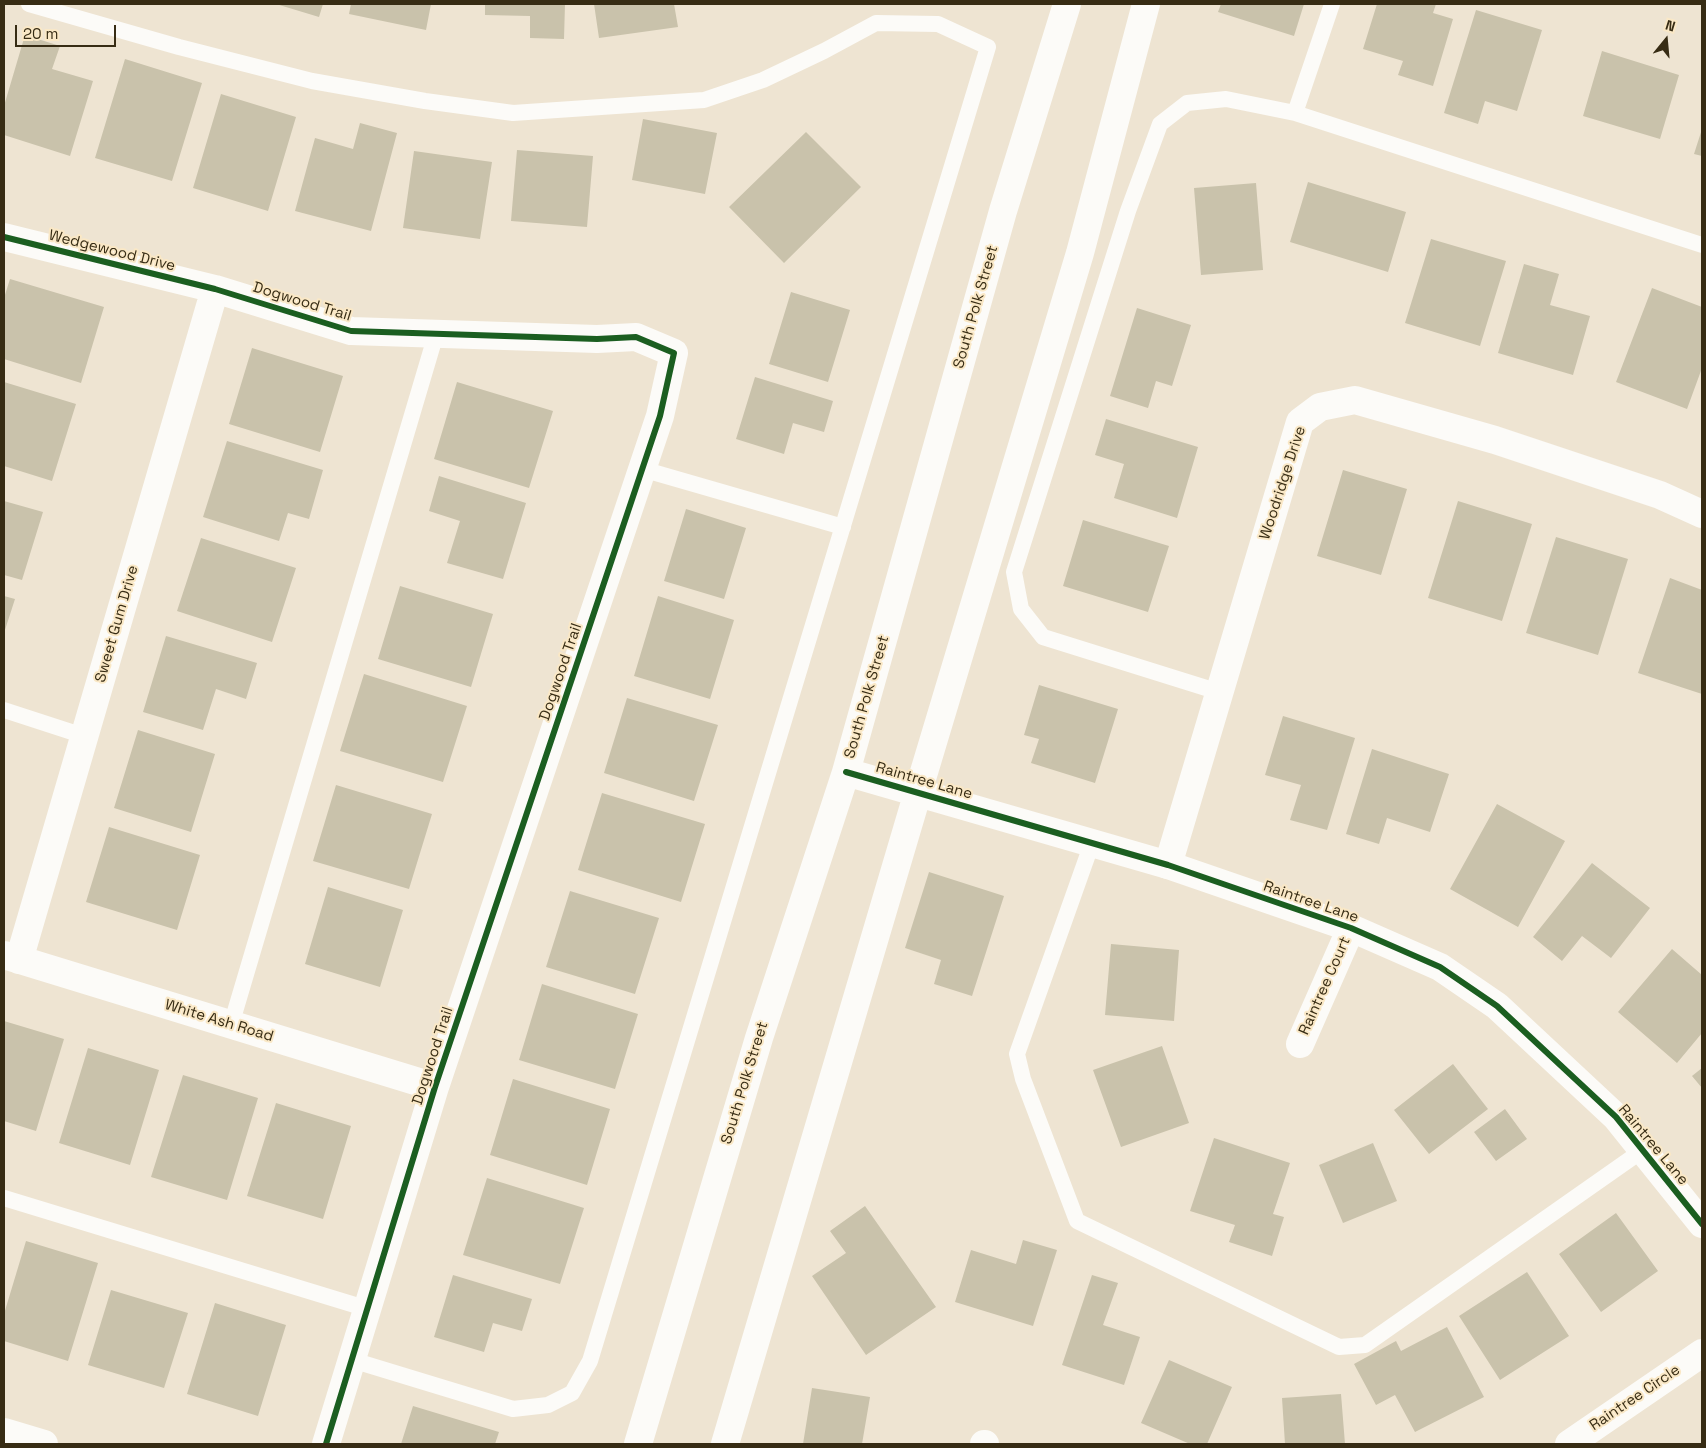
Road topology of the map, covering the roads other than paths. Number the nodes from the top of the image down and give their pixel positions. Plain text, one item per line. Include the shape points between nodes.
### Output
1 (28, 4) edge
2 (1067, 4) edge
3 (1146, 4) edge
4 (1332, 4) edge
5 (1295, 113) junction
6 (4, 237) edge
7 (1702, 245) edge
8 (215, 289) junction
9 (436, 334) junction
10 (642, 469) junction
11 (1702, 514) edge
12 (843, 527) junction
13 (1219, 692) junction
14 (4, 710) edge
15 (84, 736) junction
16 (846, 772) junction
17 (918, 792) junction
18 (1092, 843) junction
19 (1168, 865) junction
20 (1351, 928) junction
21 (11, 957) edge
22 (231, 1025) junction
23 (1300, 1044) dead end
24 (435, 1087) junction
25 (1643, 1150) junction
26 (4, 1198) edge
27 (1702, 1224) edge
28 (368, 1308) junction
29 (1702, 1353) edge
30 (352, 1360) junction
31 (4, 1432) edge
32 (44, 1444) edge
33 (326, 1444) edge
34 (638, 1444) edge
35 (725, 1444) edge
36 (1568, 1444) edge

1 - 12 lane via 312,81 513,113 704,100 763,80 876,23 938,24 988,46
2 - 16 street, South Polk Street via 1003,211
3 - 17 street via 1080,253
4 - 5 lane
5 - 7 lane
5 - 13 lane via 1226,98 1187,103 1160,124 1128,211 1014,572 1021,609 1044,637
6 - 8 street, Wedgewood Drive
8 - 9 street, Dogwood Trail via 351,331
8 - 15 street, Sweet Gum Drive
9 - 10 street, Dogwood Trail via 597,339 636,337 674,353 660,416
9 - 22 lane
10 - 12 lane
10 - 24 street, Dogwood Trail
11 - 13 street, Woodridge Drive via 1660,495 1495,440 1355,400 1320,407 1300,422
12 - 30 lane via 590,1361 572,1393 548,1405 513,1409
13 - 19 street, Woodridge Drive
14 - 15 lane
15 - 21 street, Sweet Gum Drive
16 - 17 street, Raintree Lane
16 - 34 street, South Polk Street via 758,1038
17 - 18 street, Raintree Lane
17 - 35 street
18 - 19 street, Raintree Lane
18 - 25 lane via 1017,1054 1022,1079 1077,1221 1339,1347 1366,1345
19 - 20 street, Raintree Lane
20 - 23 street, Raintree Court
20 - 25 street, Raintree Lane via 1440,967 1497,1006 1616,1117
21 - 22 street, White Ash Road
22 - 24 street, White Ash Road
24 - 28 street, Dogwood Trail
25 - 27 street, Raintree Lane
26 - 28 lane
28 - 30 street, Dogwood Trail
29 - 36 street, Raintree Circle
30 - 33 street, Dogwood Trail
31 - 32 street

